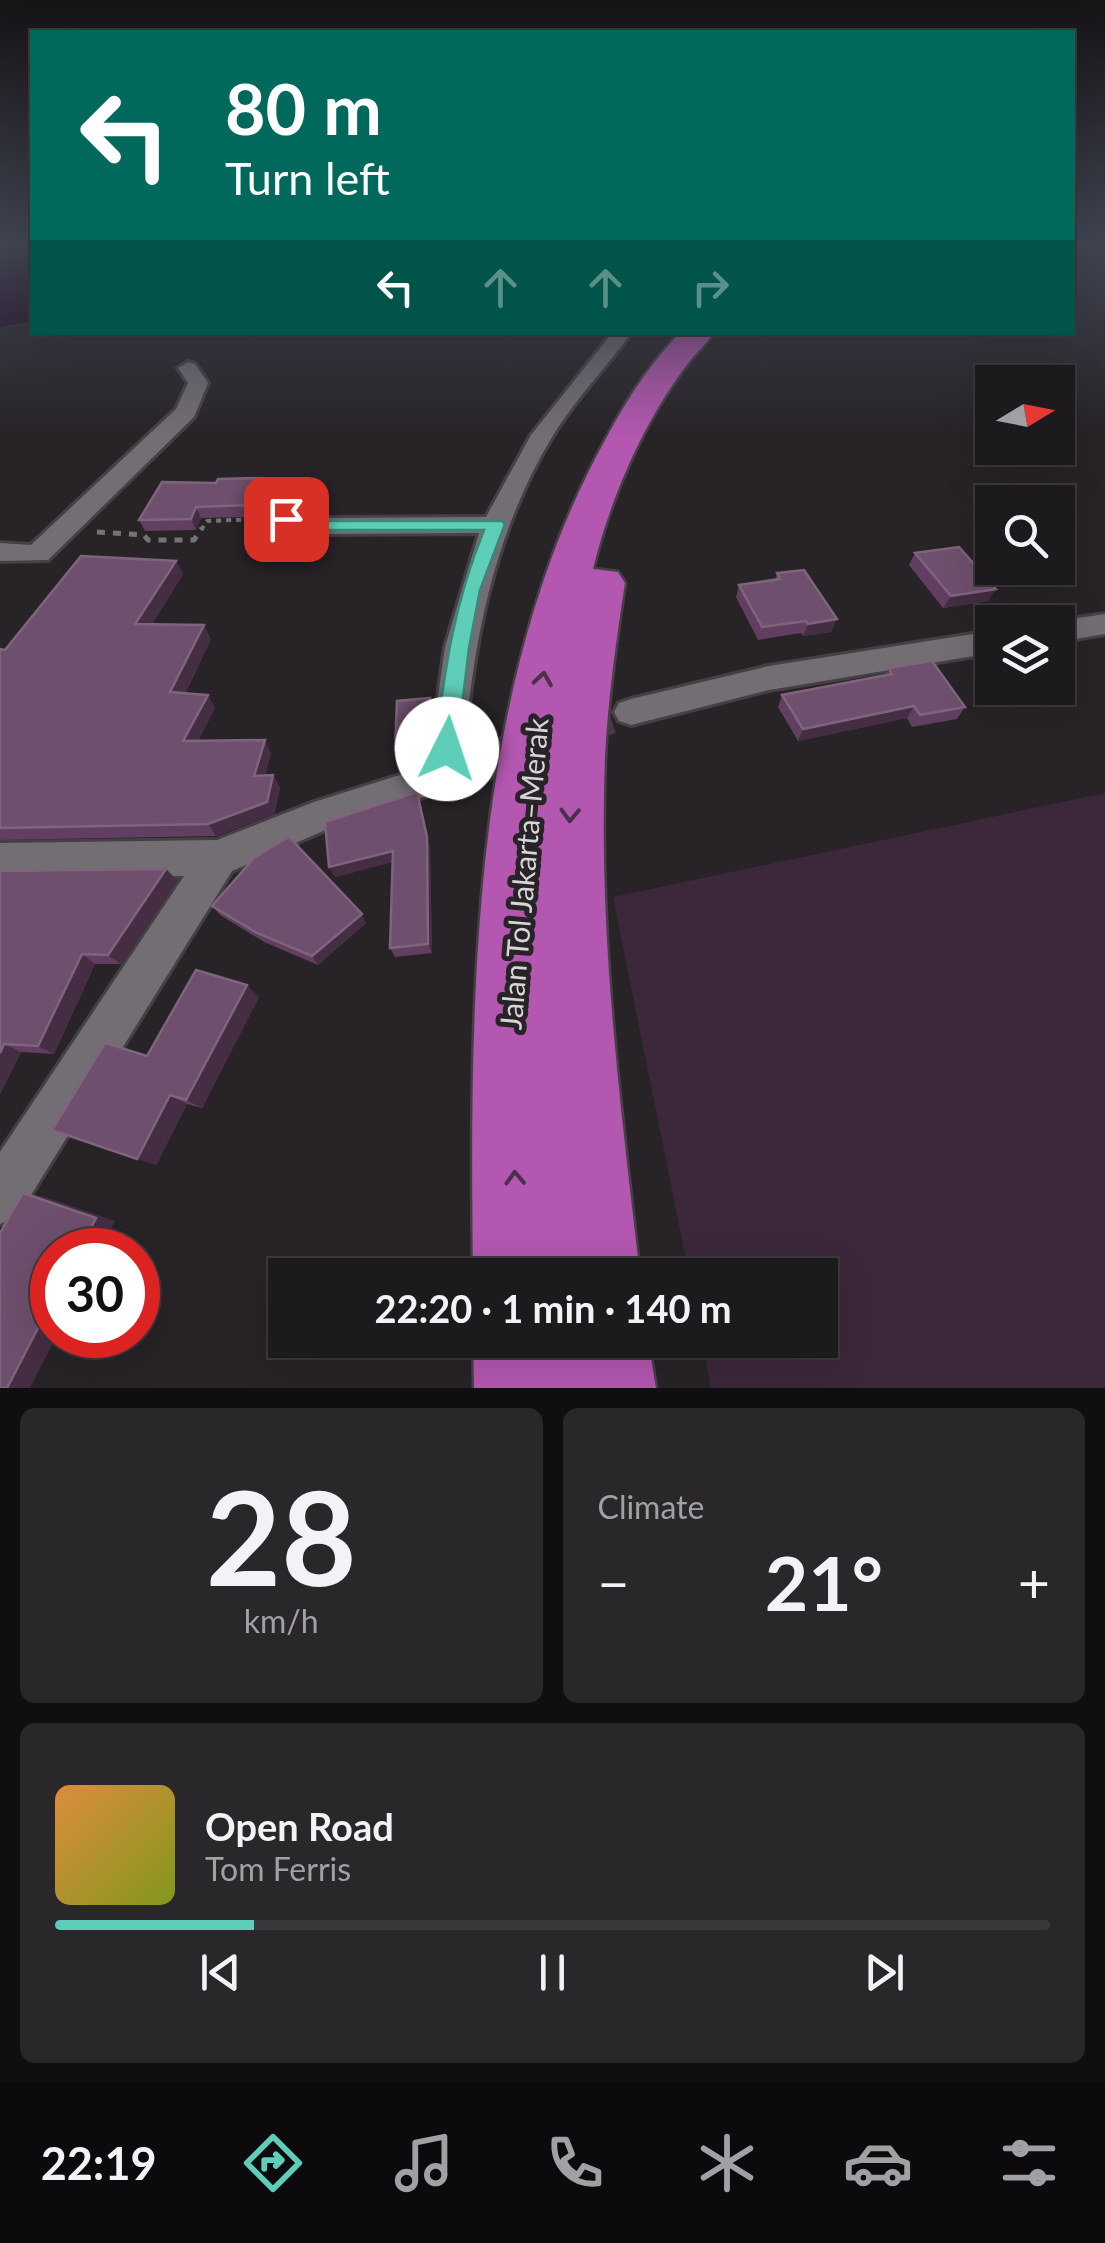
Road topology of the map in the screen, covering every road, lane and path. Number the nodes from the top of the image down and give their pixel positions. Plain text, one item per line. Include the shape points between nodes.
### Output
1 (621, 335) edge
2 (695, 335) edge
3 (723, 335) edge
4 (188, 368) dead end
5 (286, 519) joint
6 (496, 524) junction
7 (64, 529) junction
8 (0, 552) edge
9 (1105, 624) edge
10 (1075, 628) edge
11 (975, 645) edge
12 (631, 712) tunnel mouth
13 (218, 858) junction
14 (0, 861) edge
15 (0, 1198) edge
16 (517, 1258) edge
17 (593, 1258) edge
18 (522, 1358) edge
19 (602, 1358) edge
20 (524, 1388) edge
21 (606, 1388) edge

1 - 6 street via 552,416
16 -> 2 highway, Jalan Tol Jakarta–Merak via 510,1054 524,811 544,665 579,536 634,420
3 -> 17 highway, Jalan Tol Jakarta–Merak via 696,366 659,430 610,542 588,646 570,815 574,1044
4 - 7 street via 198,383 187,410
5 - 6 street via 322,526
5 - 7 path via 210,520 194,540
6 - 13 street via 470,590 458,648 460,771 314,818
7 - 8 street via 36,555
9 - 10 street
11 - 12 street via 768,678
13 - 14 street
13 - 15 street
18 - 20 highway
19 - 21 highway

